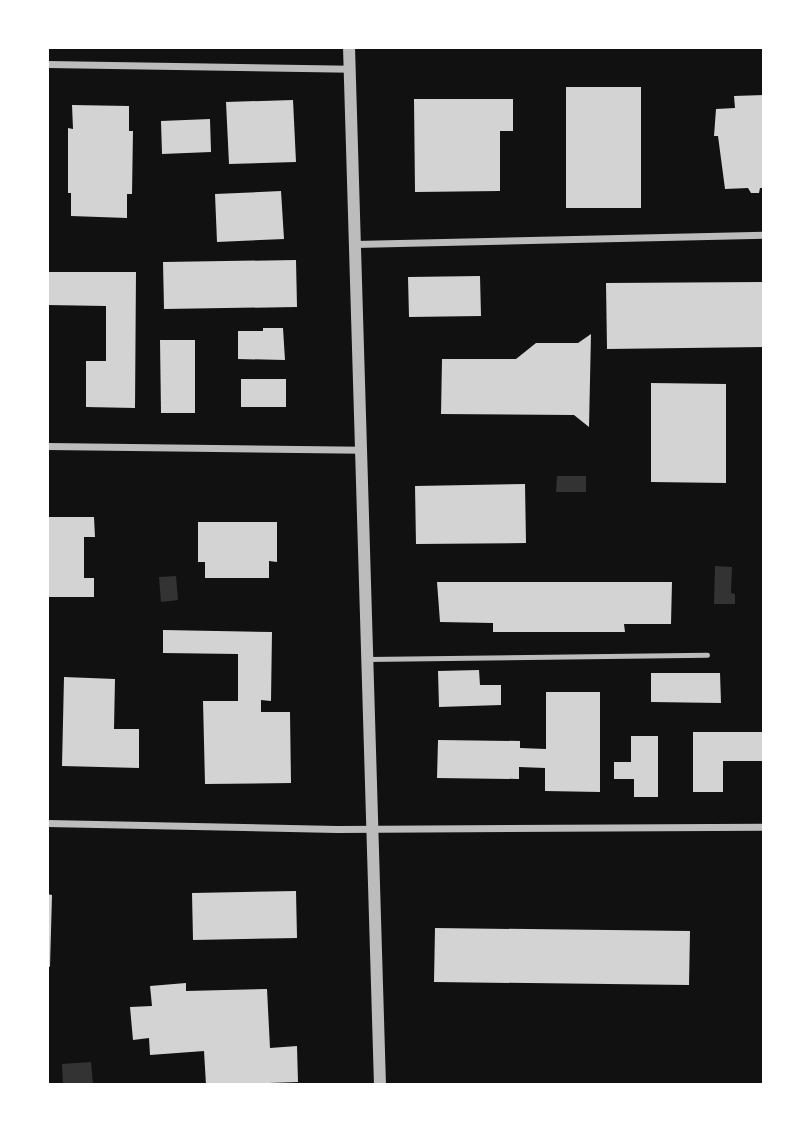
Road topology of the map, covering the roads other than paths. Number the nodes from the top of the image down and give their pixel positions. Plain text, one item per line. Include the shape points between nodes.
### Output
1 (349, 47) edge
2 (47, 64) edge
3 (350, 69) junction
4 (764, 235) edge
5 (355, 244) junction
6 (47, 446) edge
7 (361, 450) junction
8 (707, 655) dead end
9 (368, 659) junction
10 (47, 823) edge
11 (764, 827) edge
12 (373, 829) junction
13 (380, 1085) edge

1 - 3 street
2 - 3 street
3 - 5 street
4 - 5 street
5 - 7 street
6 - 7 street
7 - 9 street
8 - 9 lane
9 - 12 street
10 - 12 street
11 - 12 street
12 - 13 street

